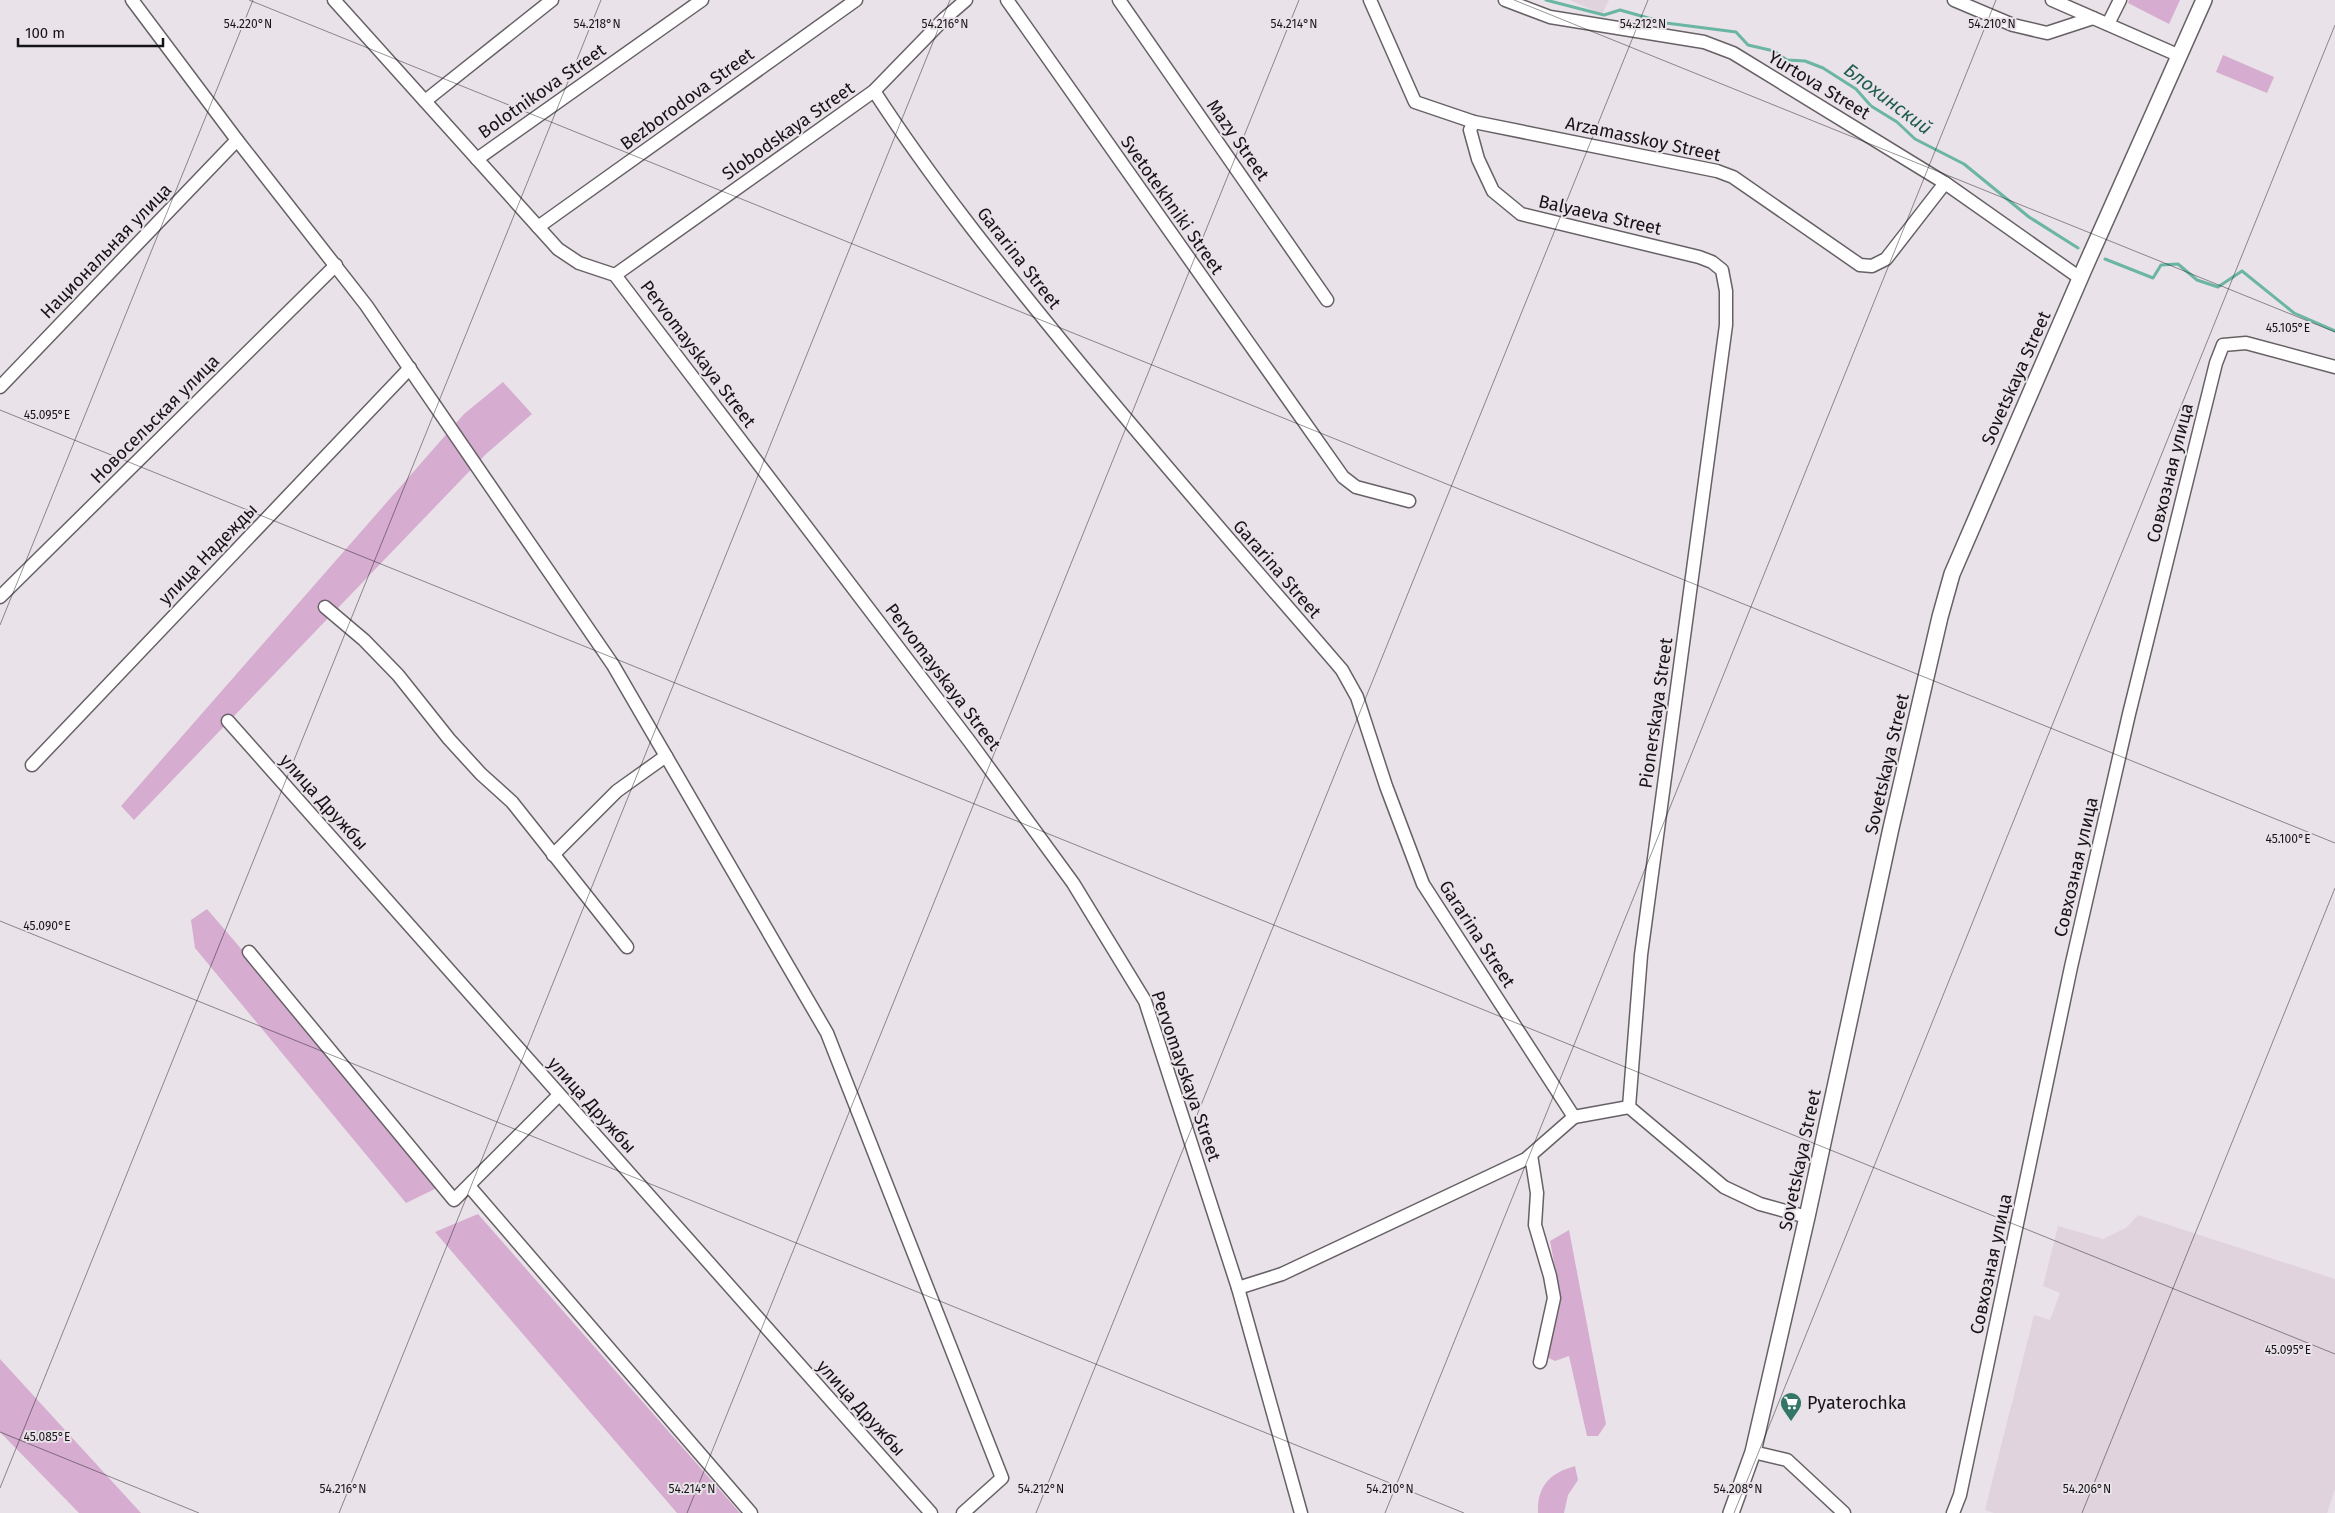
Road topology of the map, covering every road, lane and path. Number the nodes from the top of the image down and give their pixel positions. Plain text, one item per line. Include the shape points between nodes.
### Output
1 (132, 0) edge
2 (334, 0) edge
3 (552, 0) edge
4 (702, 0) edge
5 (856, 0) edge
6 (966, 0) edge
7 (1007, 0) edge
8 (1119, 0) edge
9 (1370, 0) edge
10 (1506, 0) edge
11 (1954, 0) edge
12 (2052, 0) edge
13 (2120, 0) edge
14 (2204, 0) edge
15 (2093, 18) junction
16 (2108, 24) junction
17 (2180, 56) junction
18 (874, 91) junction
19 (425, 101) junction
20 (1474, 122) junction
21 (237, 140) junction
22 (477, 159) junction
23 (1946, 184) junction
24 (538, 227) junction
25 (336, 265) junction
26 (616, 275) junction
27 (2080, 278) junction
28 (1327, 300) dead end
29 (1726, 325) joint
30 (2335, 367) edge
31 (410, 368) junction
32 (0, 386) edge
33 (1409, 501) dead end
34 (0, 597) edge
35 (325, 607) dead end
36 (228, 721) dead end
37 (666, 756) junction
38 (32, 765) dead end
39 (553, 856) junction
40 (627, 946) dead end
41 (249, 952) dead end
42 (559, 1095) junction
43 (1630, 1107) junction
44 (1574, 1117) junction
45 (1531, 1155) junction
46 (469, 1186) junction
47 (1807, 1217) junction
48 (1238, 1288) junction
49 (1540, 1362) dead end
50 (1753, 1452) junction
51 (751, 1513) edge
52 (931, 1513) edge
53 (963, 1513) edge
54 (1301, 1513) edge
55 (1731, 1513) edge
56 (1844, 1513) edge
57 (1953, 1513) edge

1 - 21 street
2 - 19 street, Pervomayskaya Street
3 - 19 street
4 - 22 street, Bolotnikova Street
5 - 24 street, Bezborodova Street
6 - 18 street, Slobodskaya Street
7 - 33 street, Svetotekhniki Street via 1343,477 1356,487
8 - 28 street, Mazy Street
9 - 20 street, Arzamasskoy Street via 1414,102
10 - 23 street, Yurtova Street via 1550,17 1704,42 1733,54
11 - 15 street via 2013,25 2047,33
12 - 15 street
13 - 16 street
14 - 17 main road, Sovetskaya Street
15 - 16 street
16 - 17 street
17 - 27 main road, Sovetskaya Street
18 - 26 street, Slobodskaya Street
18 - 44 street, Gararina Street via 907,141 1000,265 1163,465 1342,670 1357,697 1423,884
19 - 22 street, Pervomayskaya Street
20 - 23 street, Arzamasskoy Street via 1717,171 1733,177 1860,265 1872,266 1886,259
20 - 29 street, Balyaeva Street via 1470,130 1478,159 1493,191 1521,214 1712,262 1722,270 1726,290
21 - 25 street
21 - 32 street, Национальная улица
22 - 24 street, Pervomayskaya Street
23 - 27 street, Yurtova Street
24 - 26 street, Pervomayskaya Street via 558,249 579,263
25 - 31 street
25 - 34 street, Новосельская улица
26 - 48 street, Pervomayskaya Street via 970,742 1073,883 1124,964 1144,1001
27 - 47 main road, Sovetskaya Street via 1952,574 1891,828
29 - 43 street, Pionerskaya Street via 1641,956
30 - 57 street, Совхозная улица via 2246,343 2223,345 2216,363 2129,714 2073,958 1960,1495
31 - 37 street via 613,665
31 - 38 street, улица Надежды
35 - 39 street via 398,675 461,752 512,802
36 - 42 street, улица Дружбы
37 - 39 street via 617,791
37 - 53 street via 827,1033 1002,1478
39 - 40 street
41 - 46 street via 454,1200
42 - 46 street
42 - 52 street, улица Дружбы
43 - 44 street
43 - 47 street via 1724,1187 1760,1204
44 - 45 street
45 - 48 street via 1282,1274
45 - 49 street via 1537,1193 1535,1225 1554,1298
46 - 51 street
47 - 50 main road, Sovetskaya Street
48 - 54 street, Pervomayskaya Street
50 - 55 main road, Sovetskaya Street
50 - 56 street via 1787,1460

